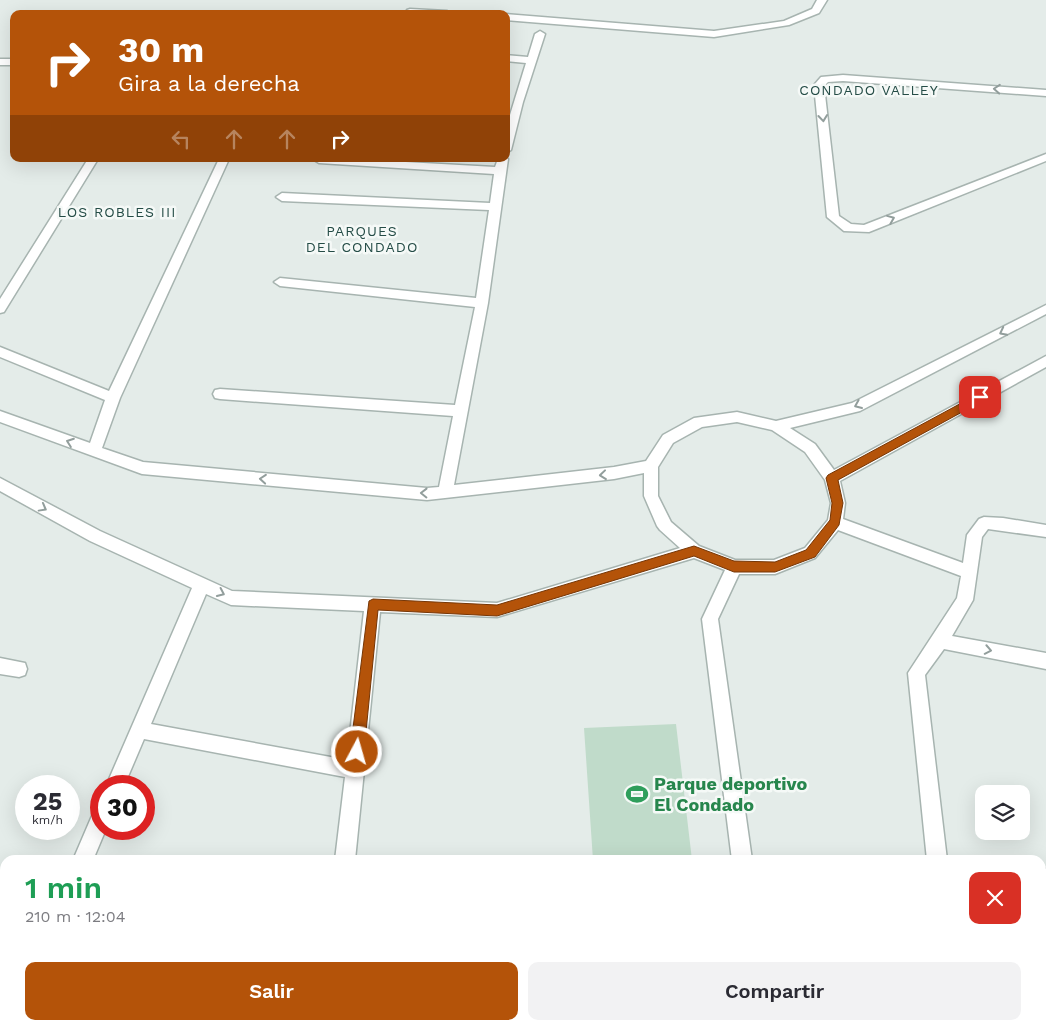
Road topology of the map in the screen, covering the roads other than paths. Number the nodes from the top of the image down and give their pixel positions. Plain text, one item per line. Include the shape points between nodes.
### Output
1 (822, 0) edge
2 (510, 17) edge
3 (540, 34) dead end
4 (510, 58) edge
5 (532, 60) junction
6 (1046, 93) edge
7 (510, 101) edge
8 (518, 102) junction
9 (510, 134) edge
10 (1046, 157) edge
11 (91, 162) edge
12 (223, 162) edge
13 (392, 162) edge
14 (502, 165) edge
15 (282, 197) dead end
16 (495, 207) junction
17 (280, 282) dead end
18 (482, 303) junction
19 (0, 309) edge
20 (1046, 309) edge
21 (0, 352) edge
22 (1046, 360) edge
23 (220, 394) dead end
24 (113, 398) junction
25 (461, 411) junction
26 (0, 416) edge
27 (776, 426) junction
28 (94, 451) junction
29 (651, 466) junction
30 (832, 478) junction
31 (0, 484) edge
32 (445, 492) junction
33 (835, 522) junction
34 (1046, 531) edge
35 (694, 551) junction
36 (734, 566) junction
37 (968, 572) junction
38 (202, 584) junction
39 (373, 605) junction
40 (940, 641) junction
41 (1046, 661) edge
42 (0, 666) edge
43 (19, 669) dead end
44 (139, 730) junction
45 (355, 770) junction
46 (120, 775) edge
47 (92, 840) edge
48 (85, 855) edge
49 (346, 855) edge
50 (741, 855) edge
51 (939, 855) edge

1 - 2 street via 816,11 786,23 714,34
3 - 5 street
4 - 5 street
5 - 8 street
6 -> 10 street via 843,78 825,79 819,85 833,217 848,228 865,229
7 - 8 street
8 - 9 street
11 - 19 street
12 - 24 street
13 - 14 street
14 - 16 street
15 - 16 street
16 - 18 street
17 - 18 street
18 - 25 street
20 -> 27 street via 855,407
21 - 24 street
22 - 30 street
23 - 25 street
24 - 28 street
25 - 32 street
28 -> 26 street
27 - 29 street via 736,417 699,422 668,439
27 - 30 street via 810,448
32 -> 28 street via 427,494 142,468
29 -> 32 street via 614,474
29 - 35 street via 651,496 665,526
30 - 33 street via 838,503
31 -> 38 street via 95,536
33 - 36 street via 810,554 775,567
33 - 37 street
34 - 37 street via 984,523 975,535
35 - 36 street
35 - 39 street via 497,610
36 - 50 street via 710,619
37 - 40 street via 964,600
38 -> 39 street via 231,598
38 - 44 street
39 - 45 street
40 -> 41 street
40 - 51 street via 916,673
42 - 43 street
44 - 45 street
44 - 46 street
45 - 49 street
47 - 48 street

